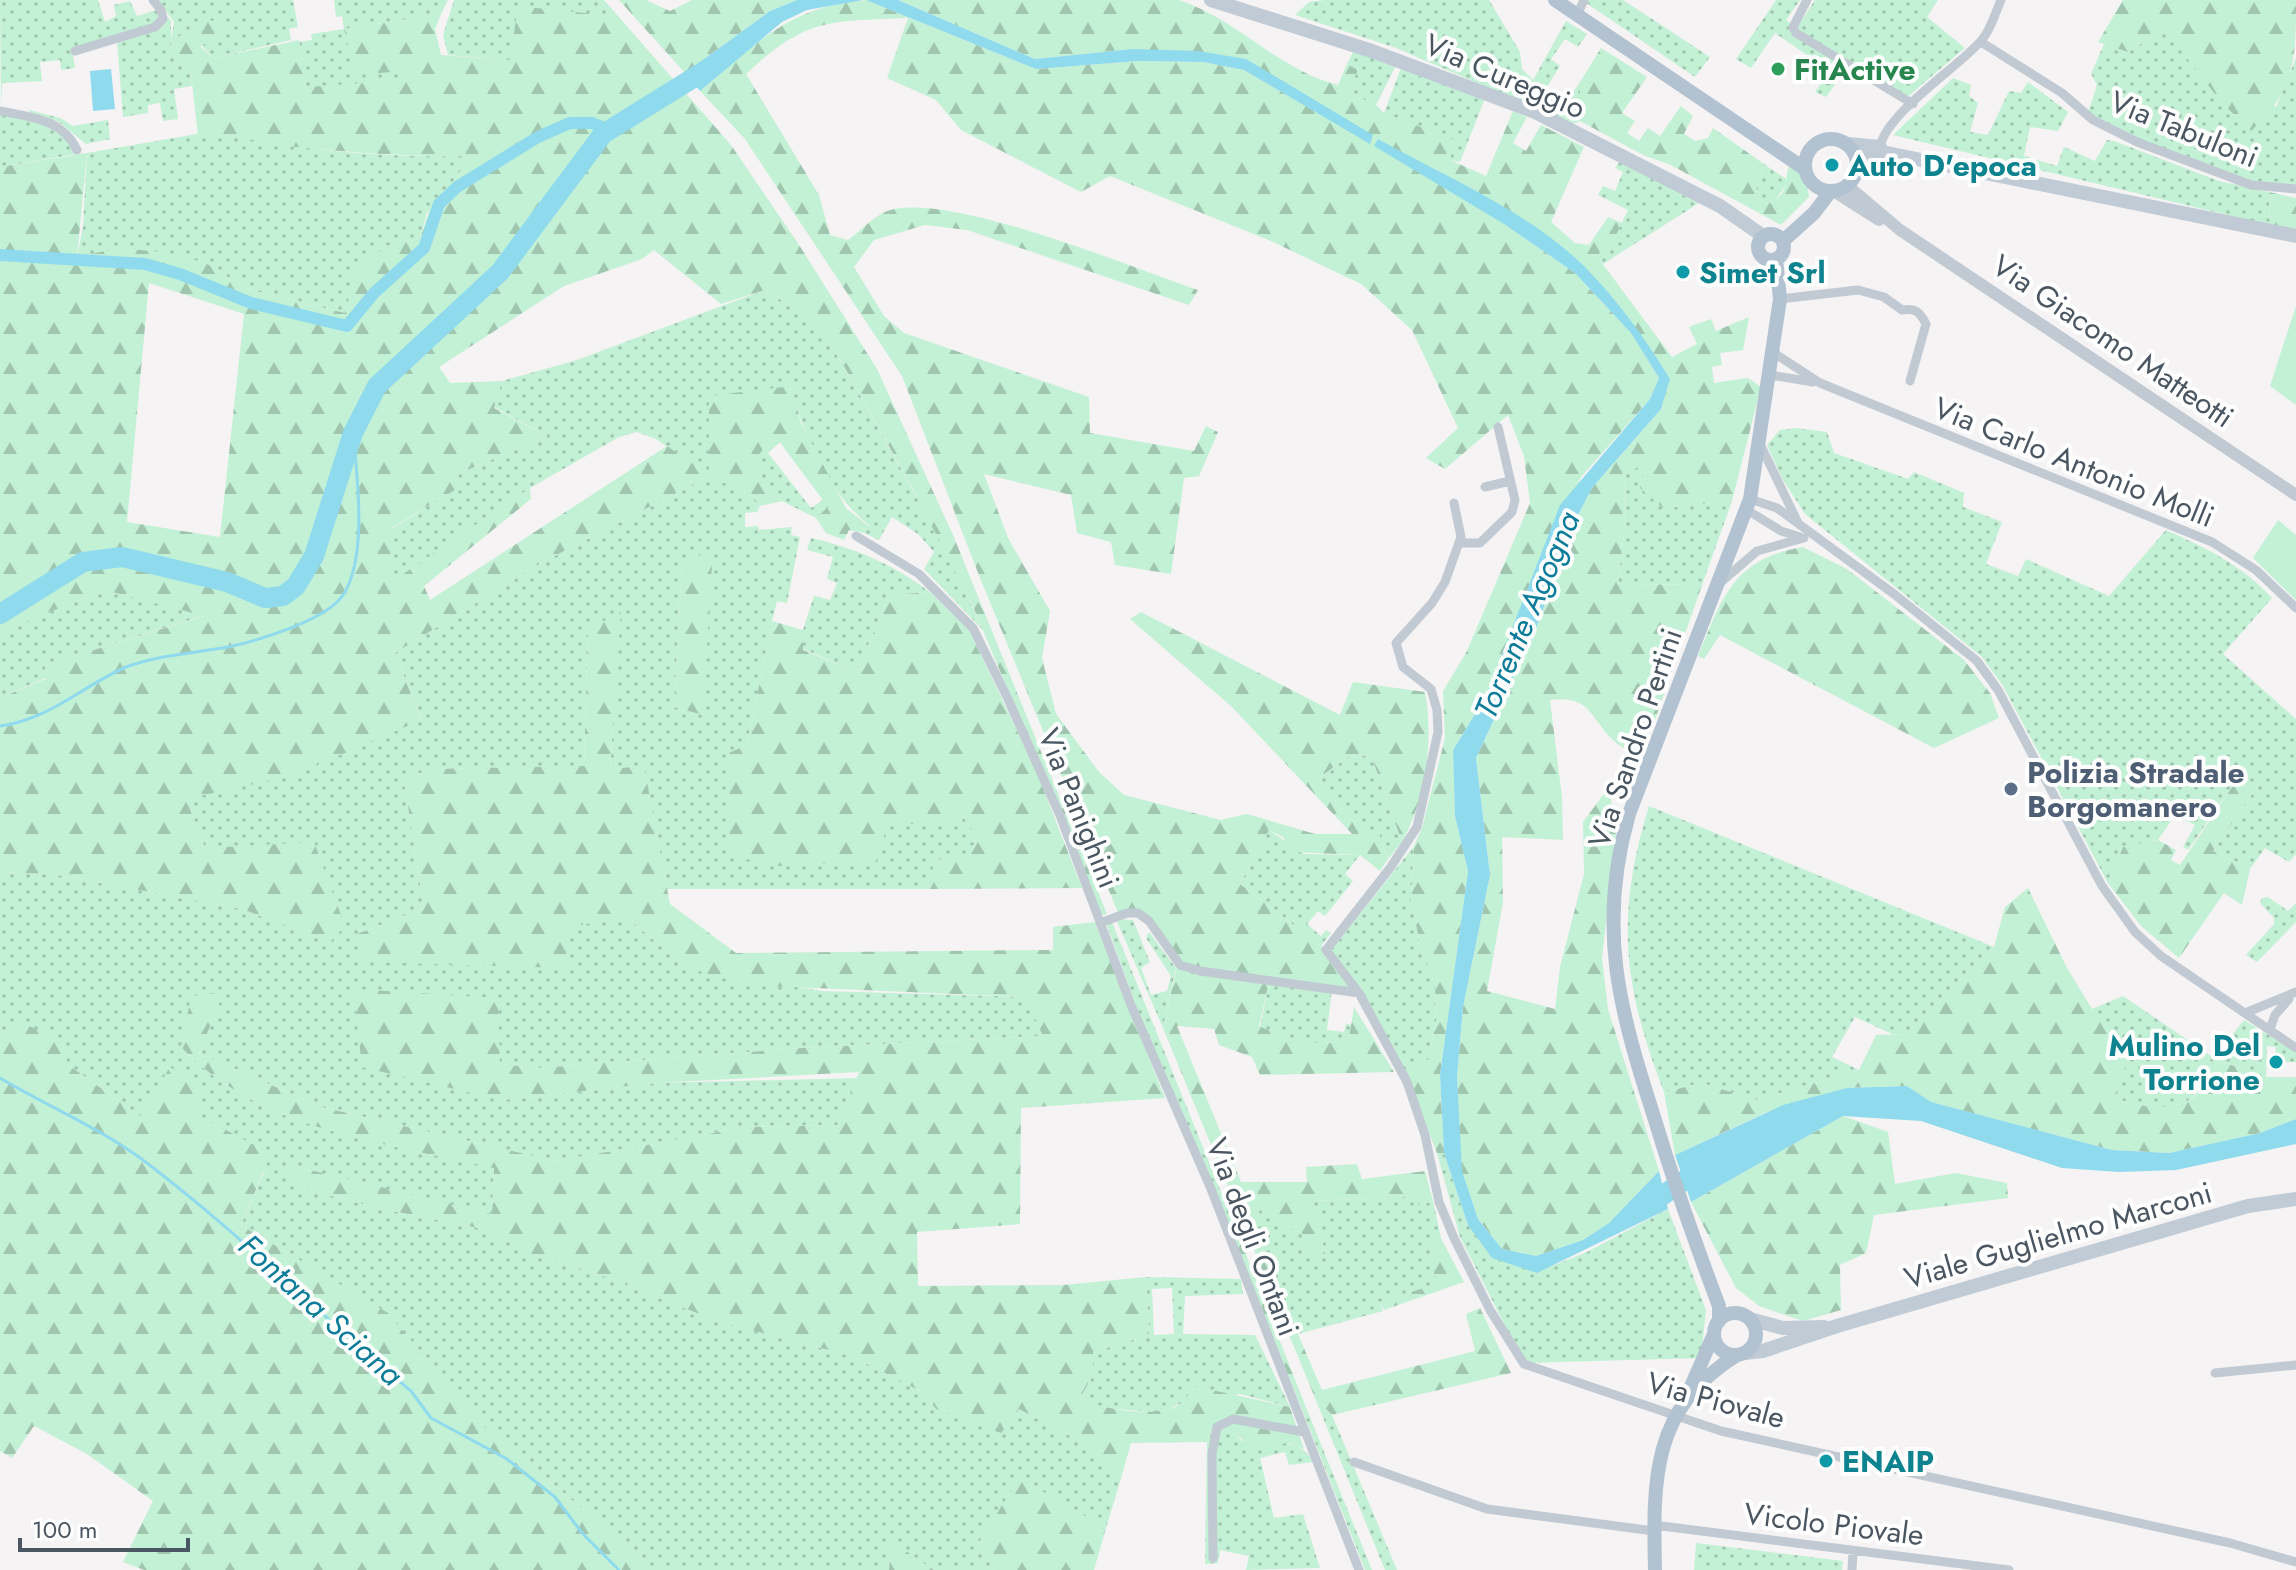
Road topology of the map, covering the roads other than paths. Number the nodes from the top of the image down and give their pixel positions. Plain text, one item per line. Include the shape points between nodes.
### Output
1 (153, 0) edge
2 (1211, 0) edge
3 (1555, 0) edge
4 (1584, 0) edge
5 (1807, 0) edge
6 (2001, 0) edge
7 (1577, 15) junction
8 (1981, 42) junction
9 (75, 51) dead end
10 (1913, 104) junction
11 (0, 111) edge
12 (1764, 140) junction
13 (1848, 144) junction
14 (77, 150) dead end
15 (1881, 150) junction
16 (1808, 153) junction
17 (1858, 166) junction
18 (1805, 169) junction
19 (2296, 189) edge
20 (1833, 190) junction
21 (1763, 236) junction
22 (2296, 236) edge
23 (1783, 241) junction
24 (1776, 259) junction
25 (1780, 299) junction
26 (1774, 353) junction
27 (1770, 375) junction
28 (1910, 381) dead end
29 (1820, 383) junction
30 (1498, 427) dead end
31 (1761, 446) junction
32 (1510, 481) junction
33 (1485, 487) dead end
34 (2296, 495) edge
35 (1454, 503) dead end
36 (1749, 505) junction
37 (1798, 523) junction
38 (856, 536) dead end
39 (1804, 538) junction
40 (1460, 543) junction
41 (1829, 548) junction
42 (1719, 583) junction
43 (2296, 608) edge
44 (1100, 923) junction
45 (2296, 992) edge
46 (1359, 993) junction
47 (2245, 1013) junction
48 (2270, 1029) junction
49 (2296, 1048) edge
50 (2296, 1199) edge
51 (1704, 1265) junction
52 (1735, 1313) junction
53 (1750, 1319) junction
54 (1837, 1326) junction
55 (1717, 1327) junction
56 (1741, 1354) junction
57 (2296, 1365) edge
58 (2215, 1373) dead end
59 (1685, 1400) junction
60 (1674, 1417) junction
61 (1304, 1432) junction
62 (1354, 1462) dead end
63 (1654, 1528) junction
64 (1853, 1552) junction
65 (1213, 1558) dead end
66 (2296, 1562) edge
67 (1359, 1570) edge
68 (1655, 1570) edge
69 (1852, 1570) edge
70 (2009, 1570) edge

1 - 9 street via 163,19 155,27
2 - 21 main road, Via Cureggio via 1372,51 1535,112 1720,206
3 - 7 main road
4 - 7 street
5 - 10 street via 1795,18 1796,33
6 - 8 street
7 - 12 main road
8 - 10 street
8 - 19 street, Via Tabuloni via 2062,93 2093,120 2137,142 2251,185
10 - 15 street via 1882,137
11 - 14 street via 51,123 64,130
12 - 16 main road
12 - 18 main road
13 - 15 main road
13 - 16 main road via 1824,140
13 - 17 main road
15 - 17 main road
15 - 22 main road
16 - 18 main road
17 - 20 main road
18 - 20 main road via 1809,180
20 - 23 main road
20 - 34 street, Via Giacomo Matteotti
21 - 23 main road via 1773,234
21 - 24 main road via 1760,254
23 - 24 main road
24 - 25 main road
25 - 26 main road
25 - 28 street via 1858,290 1920,313 1926,324
26 - 27 main road
26 - 29 street, Via Carlo Antonio Molli
27 - 29 street, Via Carlo Antonio Molli
27 - 31 main road
29 - 43 street, Via Carlo Antonio Molli via 2179,527 2256,570
30 - 32 street
31 - 36 main road
31 - 37 street
32 - 33 street
32 - 40 street via 1512,512 1480,543
35 - 40 street
36 - 37 street via 1777,508
36 - 39 street via 1781,531
36 - 42 main road, Via Sandro Pertini
37 - 41 street
38 - 44 street, Via Panighini via 919,574 973,628 1061,818
39 - 41 street
39 - 42 street via 1757,551
40 - 46 street, Via Piovale via 1432,603 1396,643 1403,667 1431,689 1437,710 1438,732 1417,827 1326,950
41 - 47 street via 1977,661 1998,690 2113,903 2147,945
42 - 51 main road, Via Sandro Pertini via 1629,814 1621,844 1613,940 1616,984 1631,1047
44 - 46 street, Via Panighini via 1138,913 1180,965 1200,971
44 - 61 street, Via degli Ontani via 1211,1189
45 - 47 street
45 - 48 street
46 - 60 street, Via Piovale via 1407,1082 1454,1238 1524,1364
47 - 48 street
48 - 49 street
50 - 54 main road, Viale Guglielmo Marconi via 2248,1206
51 - 52 main road, Via Sandro Pertini
51 - 55 main road, Via Sandro Pertini via 1719,1306
52 - 53 main road
52 - 55 main road
53 - 54 main road, Viale Guglielmo Marconi via 1783,1328
53 - 56 main road via 1756,1338
54 - 56 main road, Viale Guglielmo Marconi
55 - 56 main road via 1719,1347
55 - 59 main road, Viale Guglielmo Marconi
56 - 59 main road, Viale Guglielmo Marconi
57 - 58 street
59 - 60 main road, Viale Guglielmo Marconi
60 - 63 main road, Viale Guglielmo Marconi via 1659,1452
60 - 66 street, Via Piovale
61 - 65 street via 1233,1419 1217,1427 1212,1454
61 - 67 street, Via degli Ontani
62 - 63 street, Vicolo Piovale via 1487,1509
63 - 64 street, Vicolo Piovale
63 - 68 main road, Viale Guglielmo Marconi
64 - 69 street
64 - 70 street, Vicolo Piovale

